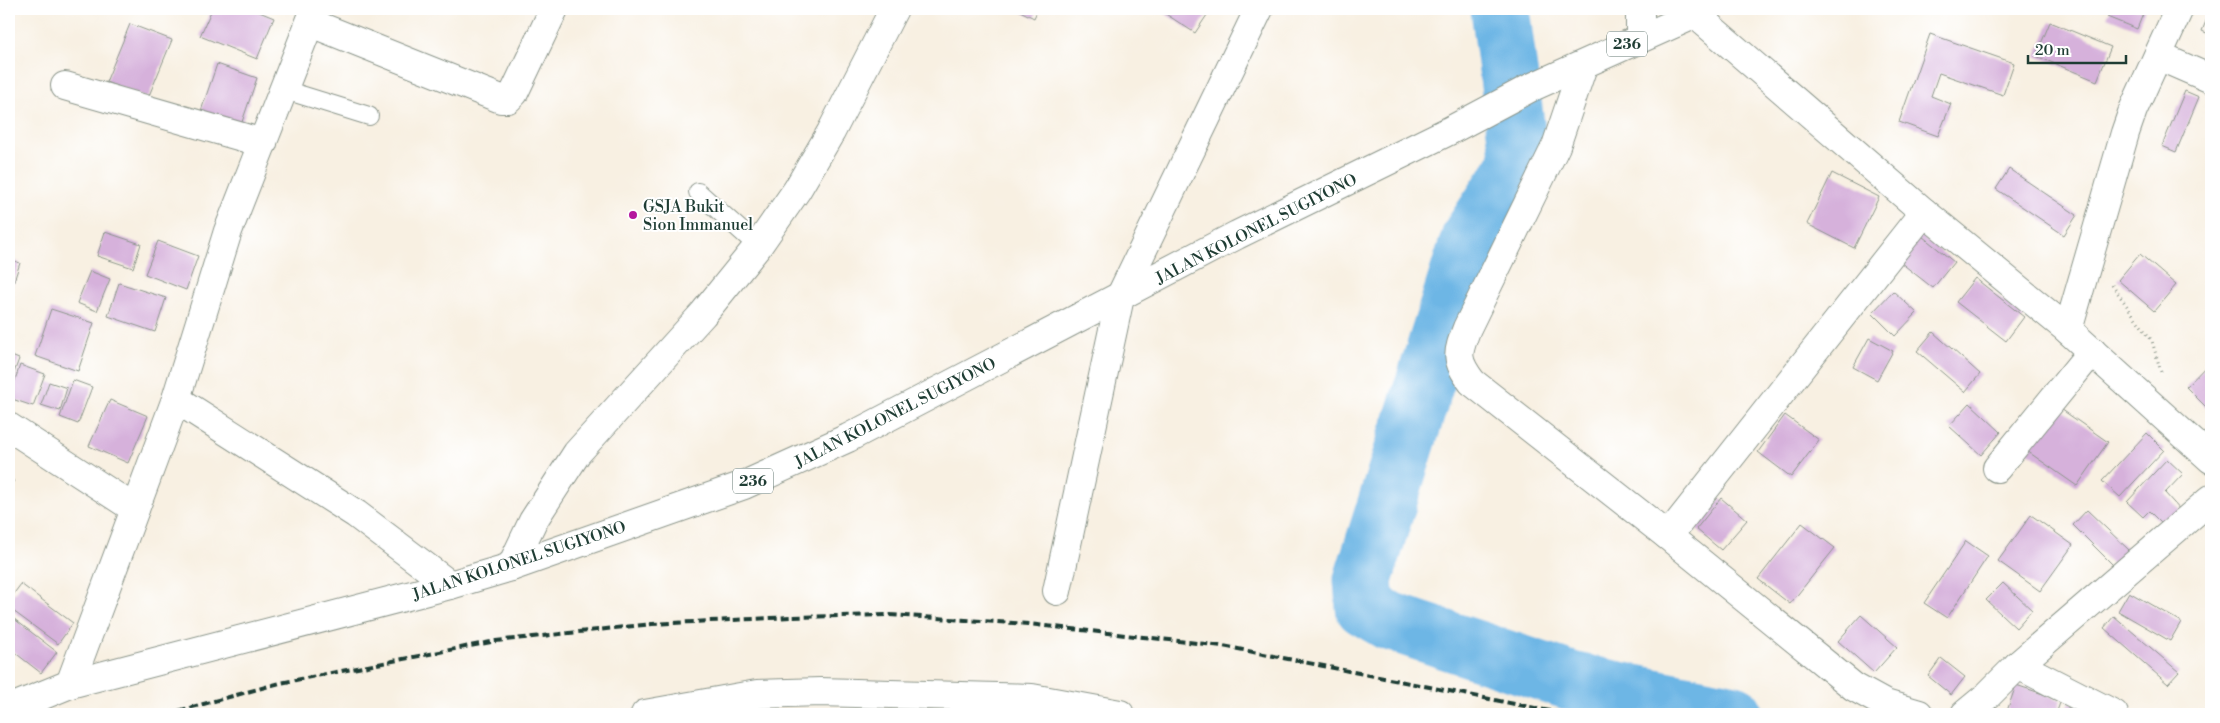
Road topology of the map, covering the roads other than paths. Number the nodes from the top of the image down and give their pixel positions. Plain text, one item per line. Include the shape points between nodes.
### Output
1 (554, 9) edge
2 (894, 9) edge
3 (1259, 9) edge
4 (1640, 9) edge
5 (2179, 9) edge
6 (1702, 12) edge
7 (313, 16) edge
8 (1640, 37) junction
9 (2158, 56) junction
10 (1583, 66) junction
11 (2211, 79) edge
12 (65, 86) dead end
13 (285, 90) junction
14 (370, 116) dead end
15 (263, 144) junction
16 (698, 192) dead end
17 (1924, 212) junction
18 (758, 246) junction
19 (1120, 297) junction
20 (2068, 330) junction
21 (2092, 351) junction
22 (176, 398) junction
23 (9, 427) edge
24 (2211, 459) edge
25 (1997, 468) dead end
26 (2211, 499) edge
27 (135, 509) junction
28 (1668, 536) junction
29 (511, 567) junction
30 (450, 585) junction
31 (1057, 591) dead end
32 (2018, 665) junction
33 (70, 684) junction
34 (1030, 706) edge
35 (9, 708) edge
36 (645, 714) edge
37 (1120, 714) edge
38 (1919, 714) edge
39 (1965, 714) edge
40 (2114, 714) edge

1 - 7 street via 514,93 508,99 501,99
2 - 18 street via 818,156
3 - 19 street
4 - 8 street
5 - 9 street
6 - 8 street, JALAN KOLONEL SUGIYONO / 236
6 - 17 street
7 - 13 street
8 - 10 street, JALAN KOLONEL SUGIYONO / 236
9 - 11 street
9 - 20 street via 2125,133
10 - 19 street, JALAN KOLONEL SUGIYONO / 236 via 1547,79
10 - 28 street via 1556,146 1466,328 1458,356 1472,382
12 - 15 street
13 - 14 lane
13 - 15 street
15 - 22 street via 228,230
16 - 18 lane
17 - 20 street
17 - 28 street
18 - 29 street via 703,314 577,453 533,521
19 - 29 street, JALAN KOLONEL SUGIYONO / 236 via 848,438 744,485
19 - 31 street
20 - 21 street
21 - 24 street
21 - 25 street
22 - 27 street
22 - 30 street via 356,514
23 - 27 street
26 - 32 street
27 - 33 street
28 - 38 street via 1854,686 1885,704
29 - 30 street, JALAN KOLONEL SUGIYONO / 236
30 - 33 street, JALAN KOLONEL SUGIYONO / 236
32 - 39 street
32 - 40 street
33 - 35 street, JALAN KOLONEL SUGIYONO / 236
34 - 36 street via 820,692 757,694
34 - 37 street

